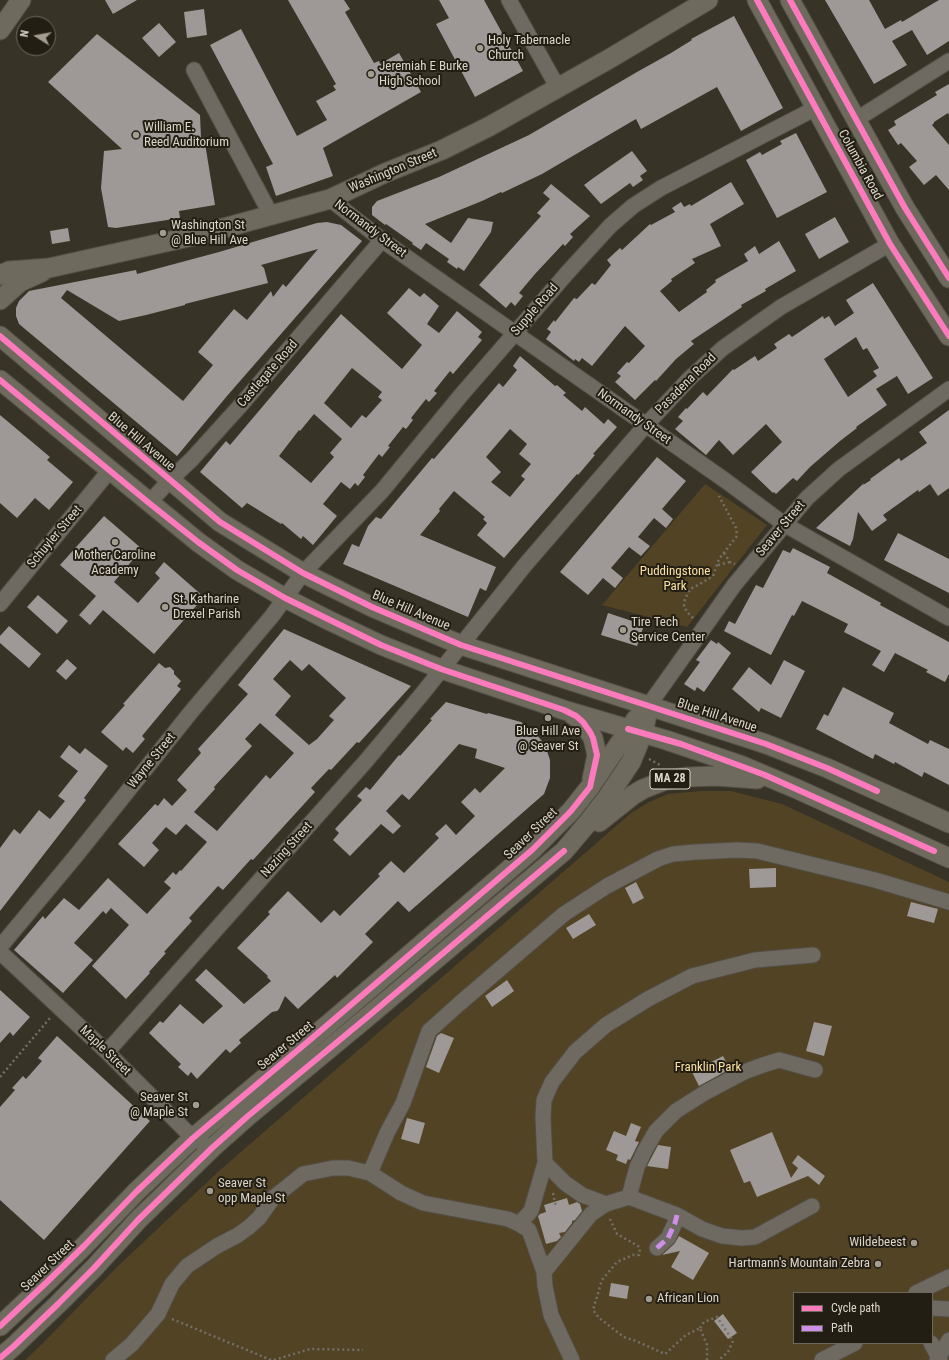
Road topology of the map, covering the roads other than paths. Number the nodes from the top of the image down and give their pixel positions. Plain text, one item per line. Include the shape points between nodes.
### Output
1 (21, 0) edge
2 (509, 0) edge
3 (708, 0) edge
4 (757, 0) edge
5 (790, 0) edge
6 (0, 30) edge
7 (949, 61) edge
8 (194, 70) dead end
9 (558, 88) junction
10 (816, 108) junction
11 (857, 119) junction
12 (330, 199) junction
13 (271, 215) junction
14 (382, 240) junction
15 (890, 244) junction
16 (49, 268) junction
17 (0, 275) edge
18 (949, 278) edge
19 (0, 300) edge
20 (515, 333) junction
21 (0, 336) edge
22 (949, 336) edge
23 (0, 380) edge
24 (949, 389) edge
25 (645, 426) junction
26 (110, 470) junction
27 (170, 480) junction
28 (149, 503) junction
29 (784, 524) junction
30 (303, 574) junction
31 (285, 598) junction
32 (0, 604) edge
33 (949, 618) edge
34 (461, 645) junction
35 (441, 669) junction
36 (649, 705) junction
37 (564, 710) junction
38 (636, 731) junction
39 (590, 787) junction
40 (797, 789) junction
41 (949, 823) edge
42 (564, 851) junction
43 (949, 858) edge
44 (949, 902) edge
45 (0, 947) edge
46 (0, 952) edge
47 (813, 955) dead end
48 (107, 1052) junction
49 (815, 1070) dead end
50 (193, 1138) junction
51 (212, 1148) junction
52 (546, 1163) junction
53 (370, 1173) junction
54 (551, 1186) junction
55 (629, 1197) junction
56 (606, 1204) junction
57 (812, 1206) dead end
58 (676, 1215) junction
59 (520, 1224) junction
60 (658, 1248) dead end
61 (544, 1272) junction
62 (949, 1277) edge
63 (918, 1292) edge
64 (933, 1308) edge
65 (949, 1309) edge
66 (0, 1326) edge
67 (949, 1340) edge
68 (853, 1344) edge
69 (932, 1344) edge
70 (0, 1358) edge
71 (939, 1359) edge
72 (113, 1360) edge
73 (572, 1360) edge
74 (822, 1360) edge

1 - 6 main road
2 - 9 street
3 - 9 main road, Washington Street
4 - 10 main road, Columbia Road
5 - 11 main road, Columbia Road
7 - 11 street
8 - 13 street
9 - 12 main road, Washington Street via 442,150
10 - 15 main road, Columbia Road
10 - 20 street, Supple Road via 667,184 634,206 610,226
11 - 18 main road, Columbia Road via 905,208
12 - 13 main road, Washington Street
12 - 14 street, Normandy Street
13 - 16 main road, Washington Street via 202,234
14 - 20 street, Normandy Street
14 - 27 street, Castlegate Road via 244,401
15 - 22 main road, Columbia Road
15 - 25 street, Pasadena Road via 781,307 723,348 690,378
16 - 17 main road, Washington Street via 9,271
16 - 19 main road, Washington Street via 20,282
20 - 25 street, Normandy Street
20 - 30 street, Supple Road via 382,491
21 - 27 main road, Blue Hill Avenue
23 - 26 main road
24 - 29 street, Seaver Street via 839,469 807,498
25 - 29 street, Normandy Street
25 - 34 street, Pasadena Road
26 - 28 main road
26 - 32 street, Schuyler Street
27 - 28 street, Castlegate Road
27 - 30 main road, Blue Hill Avenue via 220,522
28 - 31 main road via 237,570
29 - 33 street, Normandy Street
29 - 36 street, Seaver Street via 735,584
30 - 31 street, Wayne Street
30 - 34 main road, Blue Hill Avenue
31 - 35 main road via 381,645
31 - 45 street, Wayne Street
34 - 35 street, Nazing Street
34 - 36 main road, Blue Hill Avenue
35 - 37 main road
35 - 48 street, Nazing Street via 366,761
36 - 38 main road, Seaver Street via 635,719
36 - 41 main road, Blue Hill Avenue via 772,746
37 - 38 main road
37 - 39 main road via 583,722 593,738 597,755
38 - 39 main road, Seaver Street
38 - 40 main road via 740,765
38 - 42 main road, Seaver Street via 631,762
39 - 50 main road, Seaver Street via 560,822 511,869
40 - 42 main road, MA 28 via 731,776 666,780 643,789 622,802
40 - 43 main road, MA 28
42 - 51 main road, Seaver Street / MA 28
44 - 53 street via 875,880 756,851 696,852 673,854 658,859 607,886 564,914 429,1031 402,1103
46 - 48 street, Maple Street
47 - 52 street via 755,960 692,976 606,1025 575,1052 552,1082 544,1100 542,1117
48 - 50 street, Maple Street
49 - 55 street via 779,1060 744,1072 676,1111 656,1132 644,1152 636,1167
50 - 51 street, Maple Street
50 - 66 main road, Seaver Street
51 - 70 main road, Seaver Street / MA 28 via 138,1220 68,1294
52 - 54 street
52 - 54 street
53 - 59 street via 401,1193 423,1203 508,1219
53 - 72 street via 348,1168 333,1168 303,1174 273,1198 249,1227 187,1266 172,1284 158,1314 132,1344
54 - 56 street
54 - 59 street
55 - 56 street
55 - 58 street
56 - 61 street via 591,1214
57 - 58 street via 756,1237 742,1238 722,1236
58 - 60 street via 668,1238
59 - 61 street via 529,1230
61 - 73 street via 551,1315
62 - 63 street
64 - 65 street
67 - 71 street
68 - 74 street
69 - 71 street

